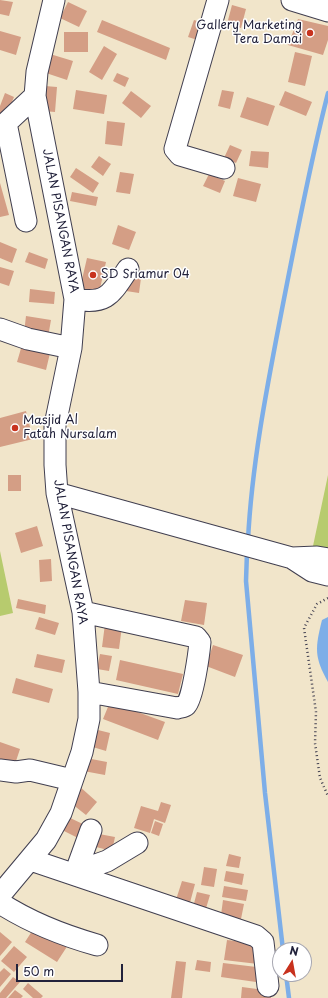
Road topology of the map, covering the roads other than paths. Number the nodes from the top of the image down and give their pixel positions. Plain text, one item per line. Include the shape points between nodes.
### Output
1 (54, 0) edge
2 (218, 0) edge
3 (292, 0) edge
4 (328, 11) edge
5 (35, 96) junction
6 (3, 123) edge
7 (224, 168) dead end
8 (26, 221) dead end
9 (128, 269) dead end
10 (75, 299) junction
11 (0, 329) edge
12 (71, 348) junction
13 (57, 493) junction
14 (292, 558) junction
15 (328, 559) edge
16 (328, 575) edge
17 (83, 612) junction
18 (89, 692) junction
19 (0, 770) edge
20 (72, 780) junction
21 (90, 830) dead end
22 (137, 843) dead end
23 (31, 860) junction
24 (76, 873) junction
25 (0, 895) edge
26 (0, 902) edge
27 (97, 945) dead end
28 (268, 986) dead end

1 - 5 street, JALAN PISANGAN RAYA via 37,72
2 - 7 street via 174,149 180,155
3 - 4 street
5 - 6 street
5 - 10 street, JALAN PISANGAN RAYA
6 - 8 street
9 - 10 street via 107,296 92,302
10 - 12 street, JALAN PISANGAN RAYA
11 - 12 street via 28,339
12 - 13 street, JALAN PISANGAN RAYA via 55,425
13 - 14 street
13 - 17 street, JALAN PISANGAN RAYA
14 - 15 street
14 - 16 street via 312,571
17 - 18 street, JALAN PISANGAN RAYA
17 - 18 street via 196,637 200,642 195,677 188,703 184,706 177,708
18 - 20 street, JALAN PISANGAN RAYA via 89,720
19 - 20 street via 30,770
20 - 23 street, JALAN PISANGAN RAYA via 61,813
21 - 24 street
22 - 24 street via 107,861
23 - 24 street
23 - 25 street, JALAN PISANGAN RAYA
24 - 28 street via 256,936 263,942
26 - 27 street via 38,925

